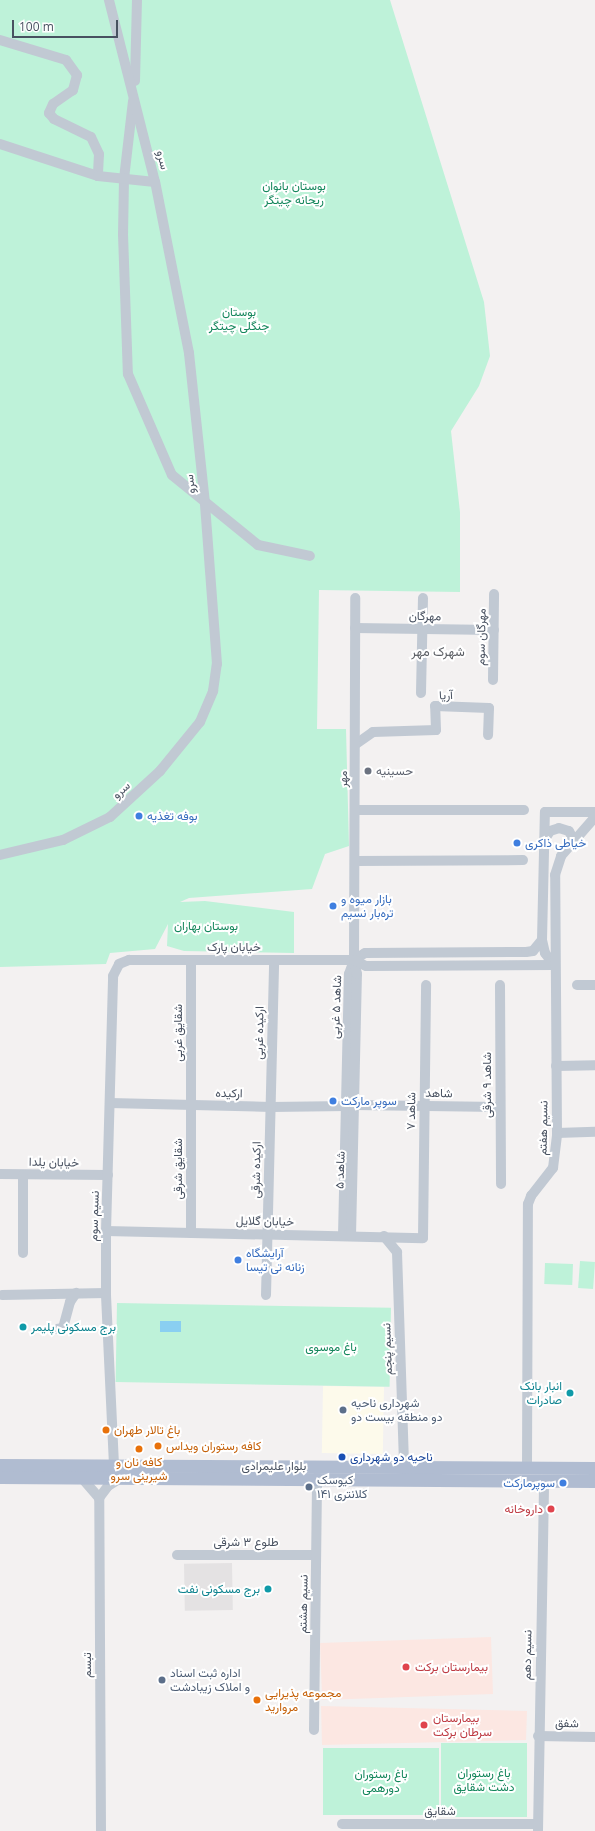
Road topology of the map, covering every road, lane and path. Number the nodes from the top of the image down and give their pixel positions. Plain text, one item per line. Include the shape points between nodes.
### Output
1 (109, 0) edge
2 (137, 0) edge
3 (0, 40) edge
4 (134, 93) junction
5 (0, 144) edge
6 (98, 176) junction
7 (124, 179) junction
8 (155, 182) junction
9 (205, 502) junction
10 (310, 556) dead end
11 (494, 594) dead end
12 (355, 598) dead end
13 (423, 598) dead end
14 (355, 628) junction
15 (422, 629) junction
16 (494, 630) junction
17 (493, 680) dead end
18 (421, 693) dead end
19 (488, 735) dead end
20 (356, 744) junction
21 (356, 810) junction
22 (524, 810) dead end
23 (595, 812) edge
24 (595, 817) edge
25 (545, 839) junction
26 (574, 841) junction
27 (0, 855) edge
28 (523, 860) dead end
29 (355, 861) junction
30 (542, 940) junction
31 (274, 960) junction
32 (354, 960) junction
33 (191, 961) junction
34 (554, 965) junction
35 (116, 968) joint
36 (426, 985) dead end
37 (500, 985) dead end
38 (576, 985) dead end
39 (595, 985) edge
40 (595, 1065) edge
41 (556, 1066) junction
42 (110, 1103) junction
43 (351, 1105) junction
44 (191, 1106) junction
45 (424, 1106) junction
46 (271, 1107) junction
47 (499, 1107) junction
48 (595, 1132) edge
49 (557, 1133) junction
50 (0, 1174) edge
51 (23, 1174) junction
52 (108, 1175) junction
53 (501, 1184) dead end
54 (106, 1231) junction
55 (191, 1233) junction
56 (267, 1234) junction
57 (347, 1236) junction
58 (384, 1236) junction
59 (423, 1238) joint
60 (23, 1253) dead end
61 (106, 1293) junction
62 (76, 1294) junction
63 (266, 1294) dead end
64 (2, 1295) dead end
65 (57, 1329) dead end
66 (0, 1465) edge
67 (114, 1465) junction
68 (404, 1466) junction
69 (527, 1468) junction
70 (595, 1468) edge
71 (0, 1477) edge
72 (81, 1477) junction
73 (123, 1477) junction
74 (317, 1477) junction
75 (544, 1480) junction
76 (595, 1481) edge
77 (99, 1498) junction
78 (176, 1555) dead end
79 (316, 1555) junction
80 (314, 1730) dead end
81 (538, 1736) junction
82 (595, 1737) edge
83 (342, 1824) dead end
84 (538, 1827) edge
85 (102, 1831) edge

1 - 4 street, سرو
2 - 4 street
3 - 6 street via 66,60 77,75 73,90 53,104 49,113 54,119 91,137 99,154
4 - 7 street
4 - 8 street, سرو
5 - 6 street
6 - 7 street
7 - 8 street
7 - 9 street via 123,234 128,374 172,475
8 - 9 street, سرو via 188,353
9 - 10 street via 258,545
9 - 27 street, سرو via 217,664 213,691 200,722 160,771 110,817 63,840
11 - 16 street, مهرگان سوم
12 - 14 street, مهر
13 - 15 street
14 - 15 street, مهرگان
14 - 20 street, مهر
15 - 16 street, مهرگان
15 - 18 street
16 - 17 street, مهرگان سوم
19 - 20 street, آریا via 489,708 435,706 436,730 373,732
20 - 21 street, مهر
21 - 22 street
21 - 29 street, مهر
23 - 25 street via 545,812
24 - 26 street, نسیم هفتم
25 - 26 street via 550,831 559,828 569,831
25 - 30 street
26 - 34 street, نسیم هفتم via 562,856 555,875
28 - 29 street
29 - 32 street, مهر
30 - 32 street, خیابان پارک via 533,951 526,952 365,953
30 - 34 street via 545,953
31 - 32 street, خیابان پارک
31 - 33 street, خیابان پارک
31 - 46 street, ارکیده غربی
32 - 34 street, خیابان پارک via 366,966
32 - 43 street, شاهد ۵ غربی via 357,974
33 - 35 street, خیابان پارک via 129,960
33 - 44 street, شقایق غربی
34 - 41 street, نسیم هفتم
35 - 42 street, نسیم سوم via 113,976
36 - 45 street, شاهد ۷
37 - 47 street, شاهد ۹ شرقی
38 - 39 street
40 - 41 street
41 - 49 street, نسیم هفتم
42 - 44 street, ارکیده
42 - 52 street, نسیم سوم
43 - 45 street, شاهد
43 - 46 street, ارکیده
43 - 57 street, شاهد ۵
44 - 46 street, ارکیده
44 - 55 street, شقایق شرقی
45 - 47 street, شاهد
45 - 59 street, شاهد ۷
46 - 56 street, ارکیده شرقی
47 - 53 street, شاهد ۹ شرقی
48 - 49 street
49 - 69 street, نسیم هفتم via 554,1168 531,1196 528,1204
50 - 51 street, خیابان یلدا
51 - 52 street, خیابان یلدا
51 - 60 street
52 - 54 street, نسیم سوم
54 - 55 street, خیابان گلایل
54 - 61 street, نسیم سوم
55 - 56 street, خیابان گلایل
56 - 57 street, خیابان گلایل
56 - 63 street
57 - 58 street, خیابان گلایل
58 - 59 street, خیابان گلایل
58 - 68 street, نسیم پنجم via 397,1252
61 - 62 street
61 - 67 street, نسیم سوم
62 - 64 street
62 - 65 street via 70,1302 64,1328
66 - 67 main road, بلوار علیمرادی
67 - 68 main road, بلوار علیمرادی
68 - 69 main road, بلوار علیمرادی
69 - 70 main road, بلوار علیمرادی
71 - 72 main road, بلوار علیمرادی
72 - 73 main road, بلوار علیمرادی
72 - 77 street
73 - 74 main road, بلوار علیمرادی
73 - 77 street via 108,1486
74 - 75 main road, بلوار علیمرادی
74 - 79 street, نسیم هشتم
75 - 76 main road, بلوار علیمرادی
75 - 81 street, نسیم دهم
77 - 85 street, تبسم
78 - 79 street, طلوع ۳ شرقی
79 - 80 street, نسیم هشتم
81 - 82 street, شفق
81 - 84 street, نسیم دهم
83 - 84 street, شقایق

